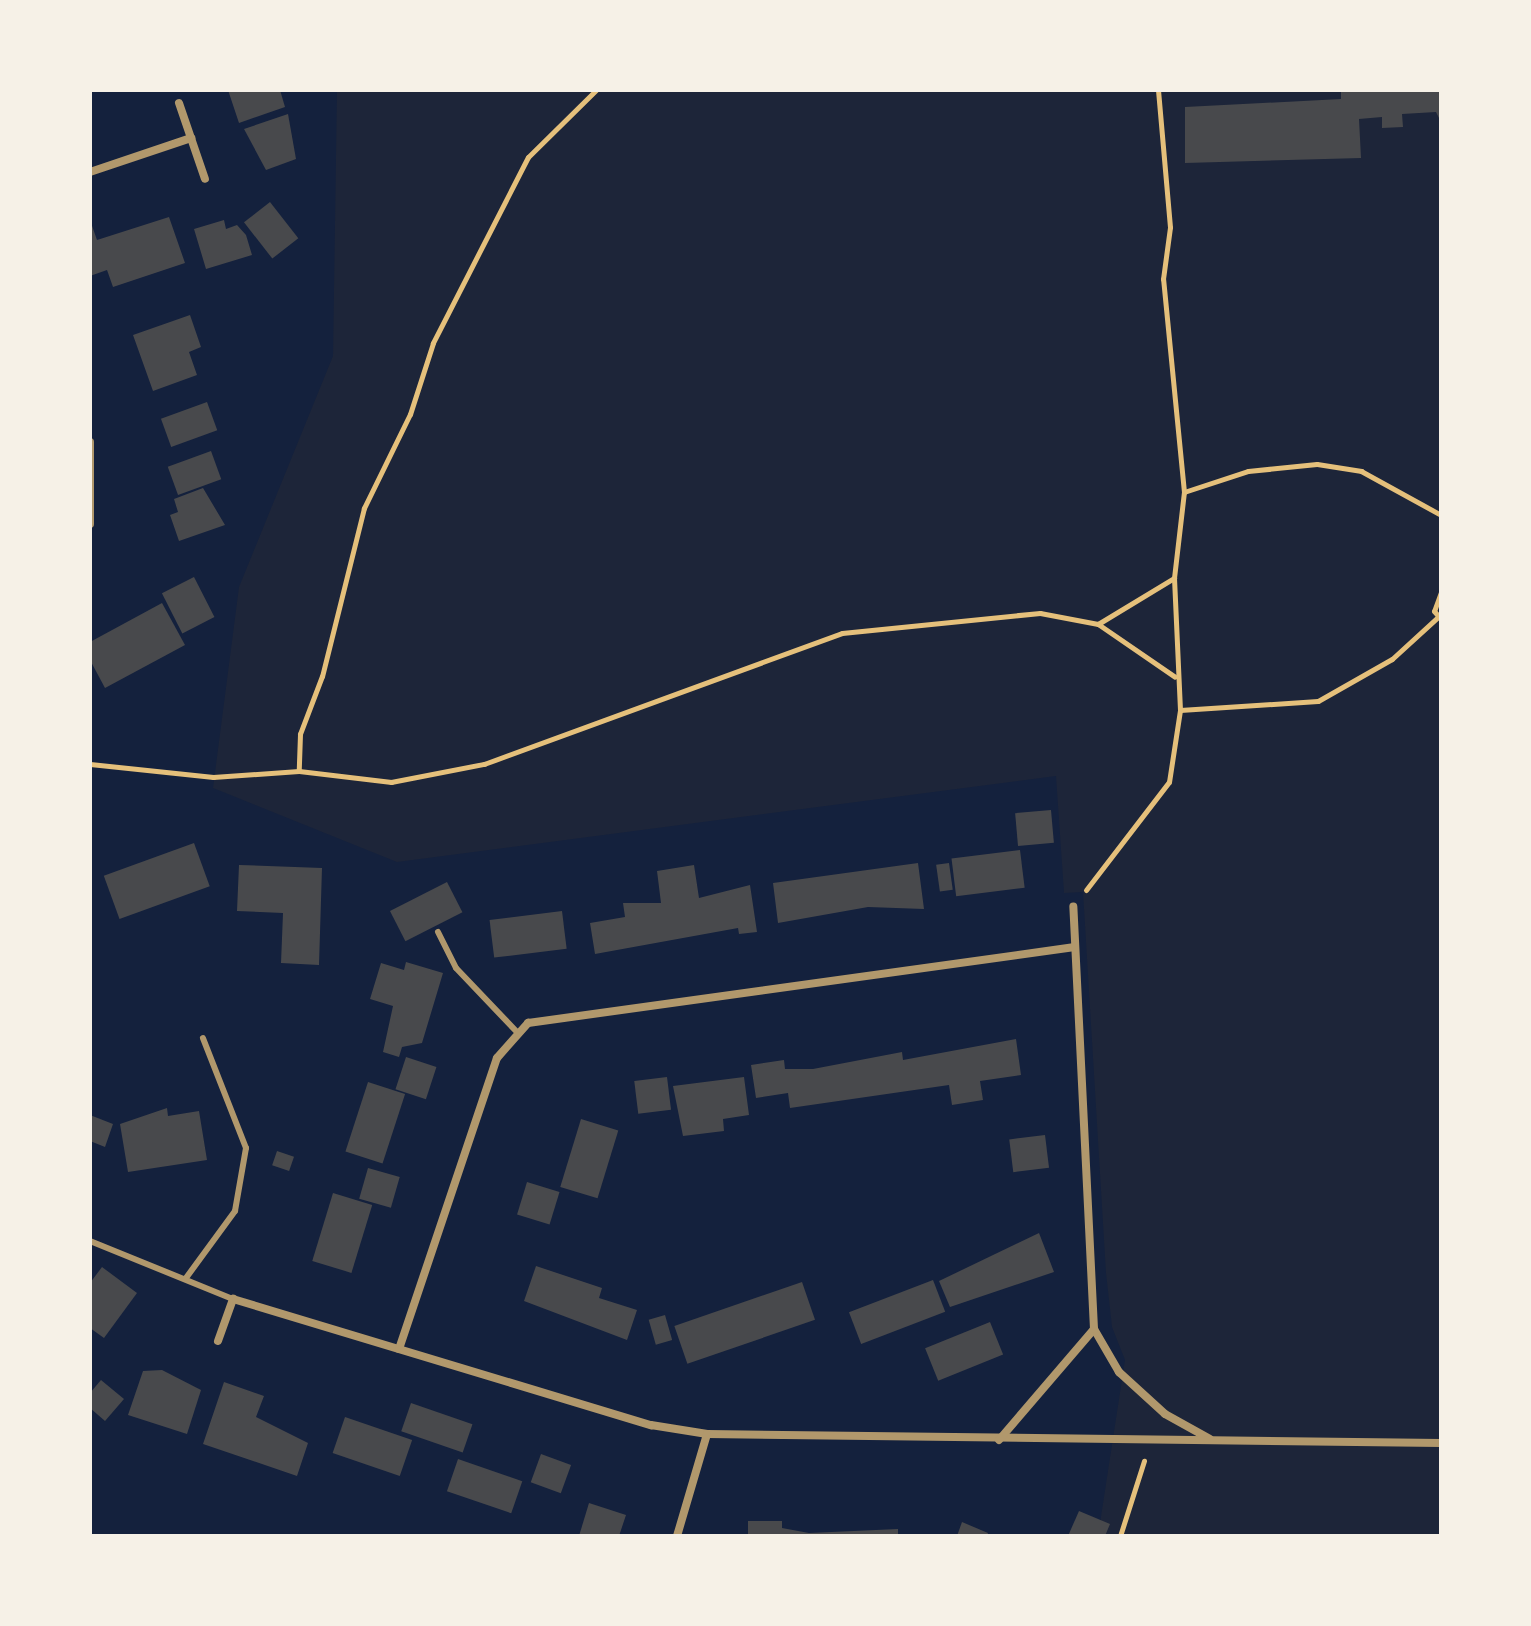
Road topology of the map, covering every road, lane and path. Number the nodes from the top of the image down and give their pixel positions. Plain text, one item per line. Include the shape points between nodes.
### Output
1 (596, 90) edge
2 (1158, 90) edge
3 (179, 103) dead end
4 (191, 138) junction
5 (90, 172) edge
6 (205, 179) dead end
7 (90, 442) edge
8 (1184, 492) junction
9 (1441, 515) edge
10 (90, 524) edge
11 (1174, 578) junction
12 (1441, 592) edge
13 (1439, 618) edge
14 (1098, 624) junction
15 (1175, 677) junction
16 (1180, 710) junction
17 (90, 764) edge
18 (299, 771) junction
19 (1073, 907) joint
20 (438, 932) dead end
21 (1075, 947) junction
22 (516, 1031) junction
23 (203, 1038) dead end
24 (90, 1241) edge
25 (186, 1278) junction
26 (233, 1299) junction
27 (1094, 1329) junction
28 (218, 1341) dead end
29 (399, 1349) junction
30 (707, 1434) junction
31 (1152, 1437) junction
32 (999, 1440) junction
33 (1211, 1440) junction
34 (1441, 1443) edge
35 (677, 1536) edge
36 (1120, 1536) edge

1 - 18 path via 528,157 433,343 410,414 364,508 322,676 300,734
2 - 8 path via 1170,227 1163,279
3 - 4 street
4 - 5 street
4 - 6 street
7 - 10 street
8 - 9 path via 1248,471 1317,464 1361,471
8 - 11 path
11 - 14 path
11 - 15 path
12 - 13 path
13 - 16 path via 1392,659 1318,701
14 - 15 path
14 - 18 path via 1040,613 842,633 484,764 391,782
15 - 16 path
16 - 19 path via 1169,782
17 - 18 path via 213,777
19 - 21 street
20 - 22 lane via 456,968
21 - 22 street via 558,1014
21 - 27 street
22 - 29 street via 497,1058
23 - 25 lane via 246,1148 235,1211
24 - 25 lane
25 - 26 lane
26 - 28 street
26 - 29 street
27 - 32 street
27 - 33 street via 1119,1372 1165,1414
29 - 30 street via 651,1425
30 - 32 street
30 - 35 street
31 - 32 street
31 - 33 street
31 - 36 path
33 - 34 street

